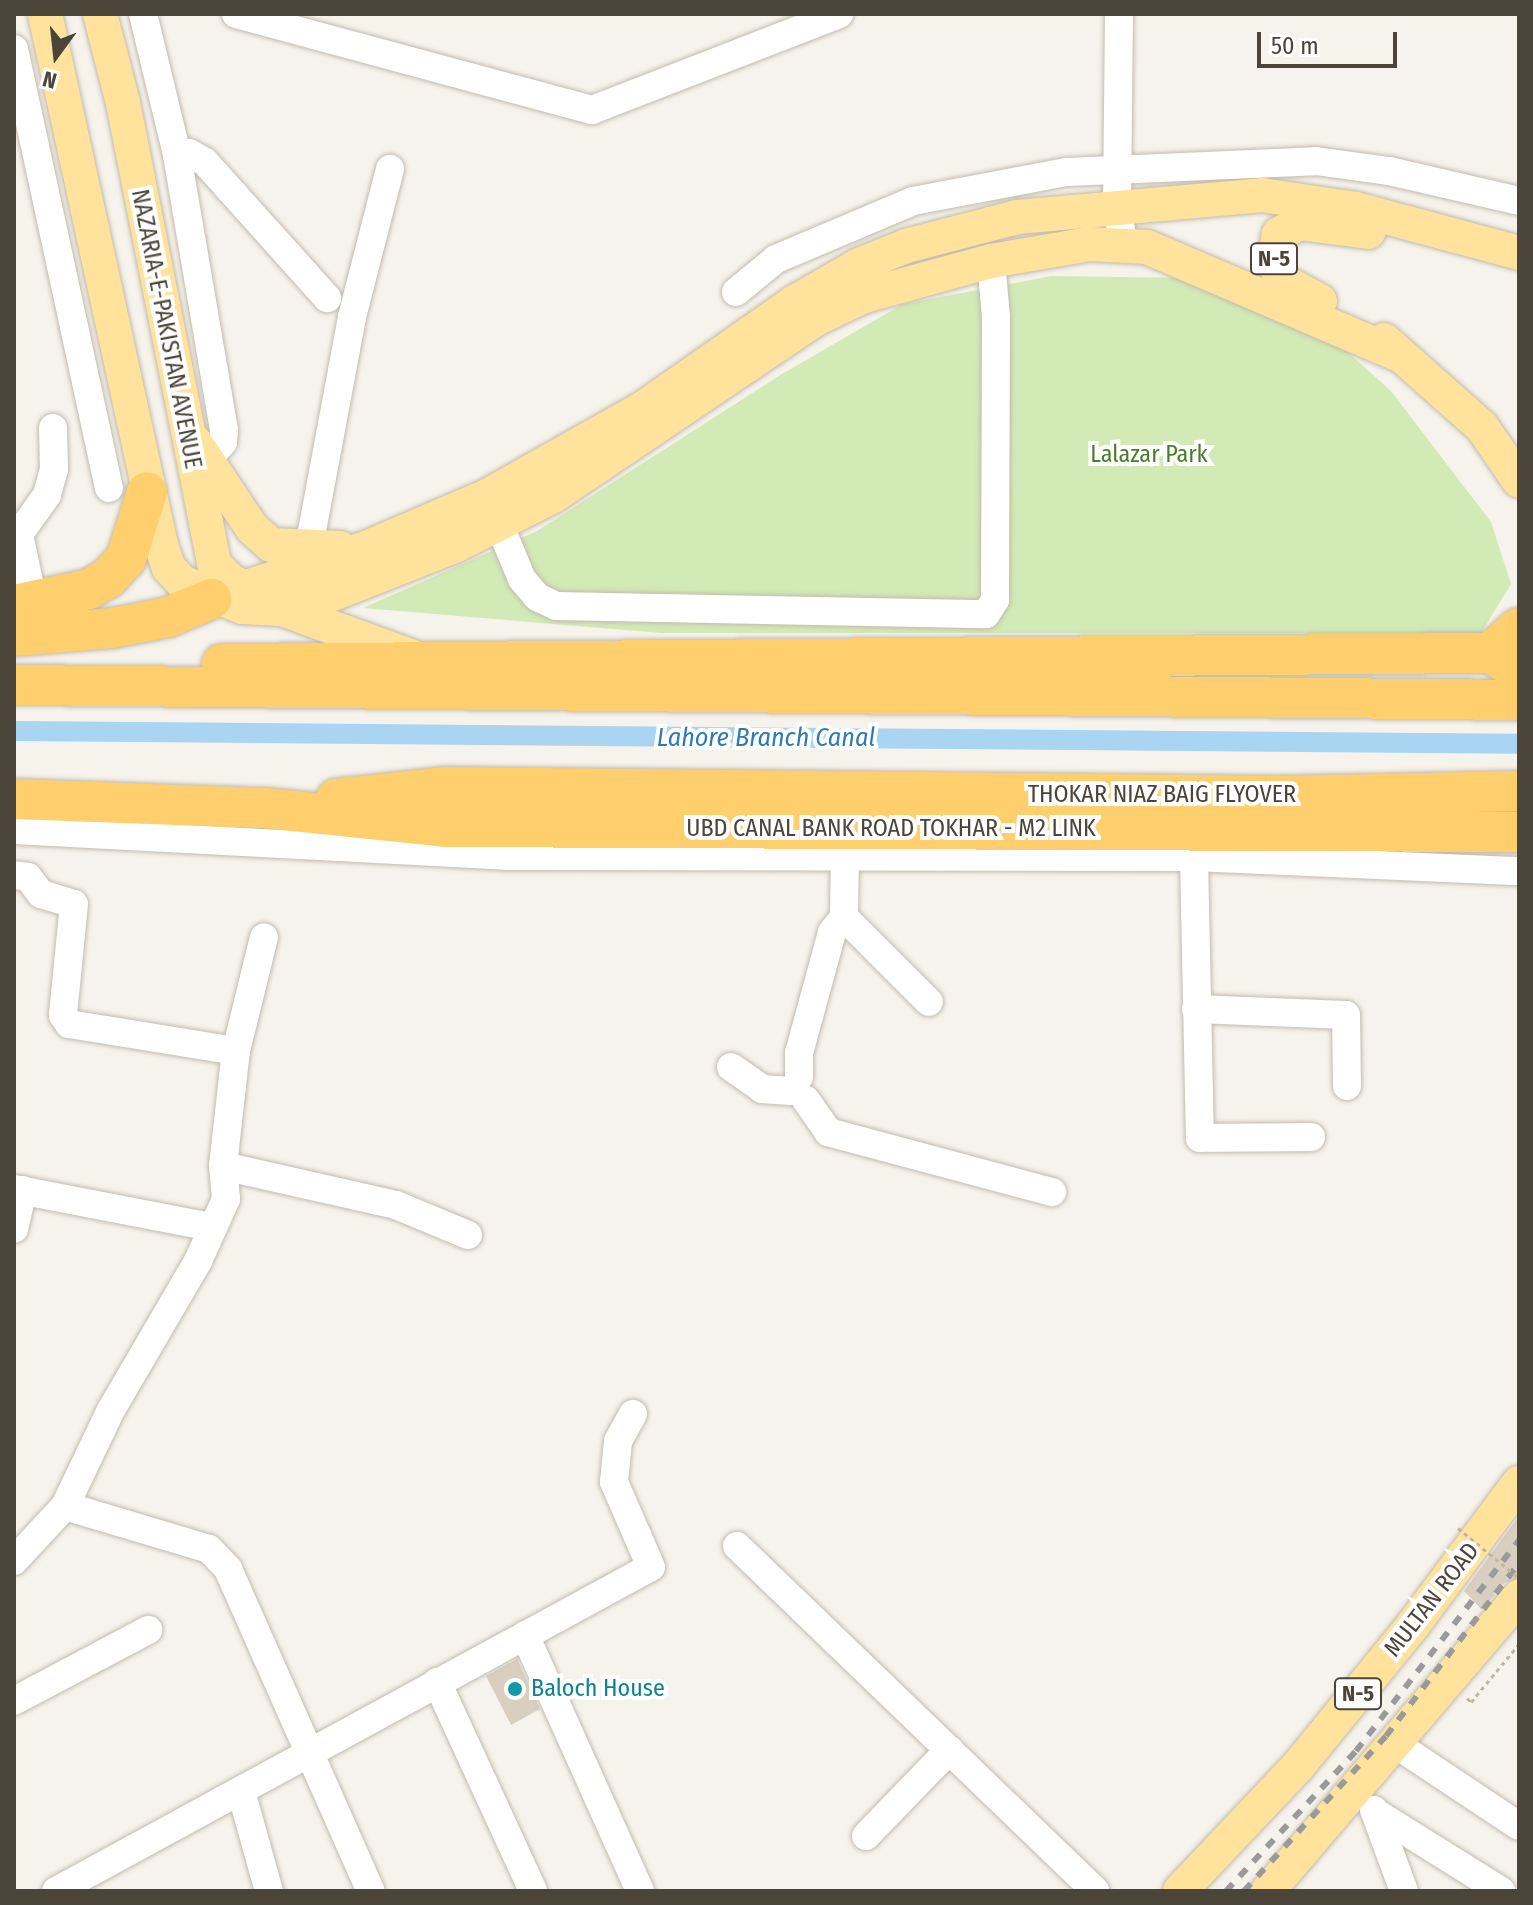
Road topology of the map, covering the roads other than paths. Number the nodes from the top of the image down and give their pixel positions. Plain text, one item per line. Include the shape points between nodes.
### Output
1 (45, 14) edge
2 (100, 14) edge
3 (143, 14) edge
4 (236, 14) edge
5 (839, 14) edge
6 (1119, 14) edge
7 (14, 49) edge
8 (177, 155) junction
9 (390, 169) dead end
10 (1119, 170) junction
11 (1519, 201) edge
12 (1117, 205) junction
13 (1417, 227) junction
14 (1123, 243) junction
15 (1519, 253) edge
16 (991, 261) junction
17 (736, 292) dead end
18 (327, 298) dead end
19 (1401, 356) junction
20 (53, 428) dead end
21 (200, 448) junction
22 (1519, 481) edge
23 (128, 490) junction
24 (499, 524) junction
25 (309, 547) junction
26 (366, 548) junction
27 (228, 594) junction
28 (23, 603) edge
29 (282, 609) junction
30 (14, 636) edge
31 (1509, 651) edge
32 (421, 660) junction
33 (14, 685) edge
34 (93, 686) junction
35 (514, 694) junction
36 (1519, 700) edge
37 (1519, 791) edge
38 (265, 808) junction
39 (16, 819) edge
40 (1519, 832) edge
41 (845, 856) junction
42 (1194, 857) junction
43 (1519, 871) edge
44 (17, 874) edge
45 (844, 917) junction
46 (264, 937) dead end
47 (929, 1002) dead end
48 (1196, 1009) junction
49 (236, 1051) junction
50 (731, 1067) dead end
51 (1347, 1086) dead end
52 (799, 1089) junction
53 (1311, 1137) dead end
54 (223, 1166) junction
55 (19, 1189) edge
56 (1052, 1192) dead end
57 (212, 1227) junction
58 (14, 1229) edge
59 (468, 1235) dead end
60 (633, 1414) dead end
61 (1519, 1483) edge
62 (65, 1506) junction
63 (737, 1546) dead end
64 (14, 1561) edge
65 (1519, 1597) edge
66 (148, 1630) dead end
67 (525, 1635) junction
68 (437, 1682) junction
69 (14, 1701) edge
70 (1397, 1745) junction
71 (949, 1750) junction
72 (310, 1752) junction
73 (241, 1791) junction
74 (1367, 1805) junction
75 (1519, 1826) edge
76 (866, 1836) dead end
77 (1396, 1885) edge
78 (56, 1891) edge
79 (269, 1891) edge
80 (371, 1891) edge
81 (533, 1891) edge
82 (640, 1891) edge
83 (1095, 1891) edge
84 (1180, 1891) edge
85 (1268, 1891) edge
86 (1501, 1891) edge

1 - 23 main road, NAZARIA-E-PAKISTAN AVENUE
2 - 21 main road, NAZARIA-E-PAKISTAN AVENUE
3 - 8 street
4 - 5 street via 592,110
6 - 10 street
7 - 23 street
8 - 18 street via 189,153 205,162
8 - 21 street via 224,430 223,442
9 - 25 street via 352,317
10 - 11 street via 1316,161 1389,171
10 - 12 street
10 - 17 street via 1067,172 913,201 776,259
12 - 13 main road via 1262,195 1323,202
12 - 14 street
12 - 26 main road via 1017,217 906,246 859,265 561,457
13 - 15 main road, N-5
13 - 19 main road, N-5 via 1360,233 1292,224 1279,234 1274,255 1287,286 1362,317
14 - 16 main road
14 - 19 main road via 1171,256
16 - 24 main road via 864,296 814,320 555,495
16 - 24 street via 996,317 995,600 986,614 556,606 537,597 522,579
19 - 22 main road, N-5 via 1482,427
20 - 28 street via 54,469 47,495 19,534
21 - 25 main road via 271,545
21 - 27 main road, NAZARIA-E-PAKISTAN AVENUE via 206,541
23 - 27 main road, NAZARIA-E-PAKISTAN AVENUE via 169,568
23 - 28 highway via 126,559 89,589
24 - 29 main road via 342,590
25 - 26 main road
26 - 27 main road
27 - 29 main road via 242,607
27 - 30 highway via 168,617 113,628
29 - 32 main road
31 - 32 highway
32 - 34 highway via 148,670
32 - 35 main road
33 - 34 highway
34 - 35 highway
35 - 36 highway
37 - 38 highway, THOKAR NIAZ BAIG FLYOVER via 805,794 444,787
38 - 39 highway
38 - 40 highway, UBD CANAL BANK ROAD TOKHAR - M2 LINK via 445,827
39 - 41 street via 506,856
39 - 44 street
41 - 42 street
41 - 45 street
42 - 43 street
42 - 48 street
44 - 49 street via 35,882 41,894 74,904 63,1015 69,1024
45 - 47 street
45 - 52 street via 832,932 799,1053
46 - 49 street
48 - 51 street via 1346,1015
48 - 53 street via 1200,1138
49 - 54 street
50 - 52 street via 762,1089
52 - 56 street via 828,1132
54 - 57 street via 226,1199
54 - 59 street via 396,1205
55 - 57 street
55 - 58 street
57 - 62 street via 111,1410
60 - 67 street via 618,1441 614,1482 651,1567
61 - 84 main road, MULTAN ROAD / N-5 via 1299,1765
62 - 64 street
62 - 72 street via 209,1549 228,1569
63 - 71 street
65 - 70 main road, N-5
66 - 69 street
67 - 68 street
67 - 82 street
68 - 72 street
68 - 81 street
70 - 74 main road, N-5
70 - 75 street
71 - 76 street
71 - 83 street
72 - 73 street
72 - 80 street
73 - 78 street
73 - 79 street
74 - 77 street
74 - 85 main road, N-5
74 - 86 street

